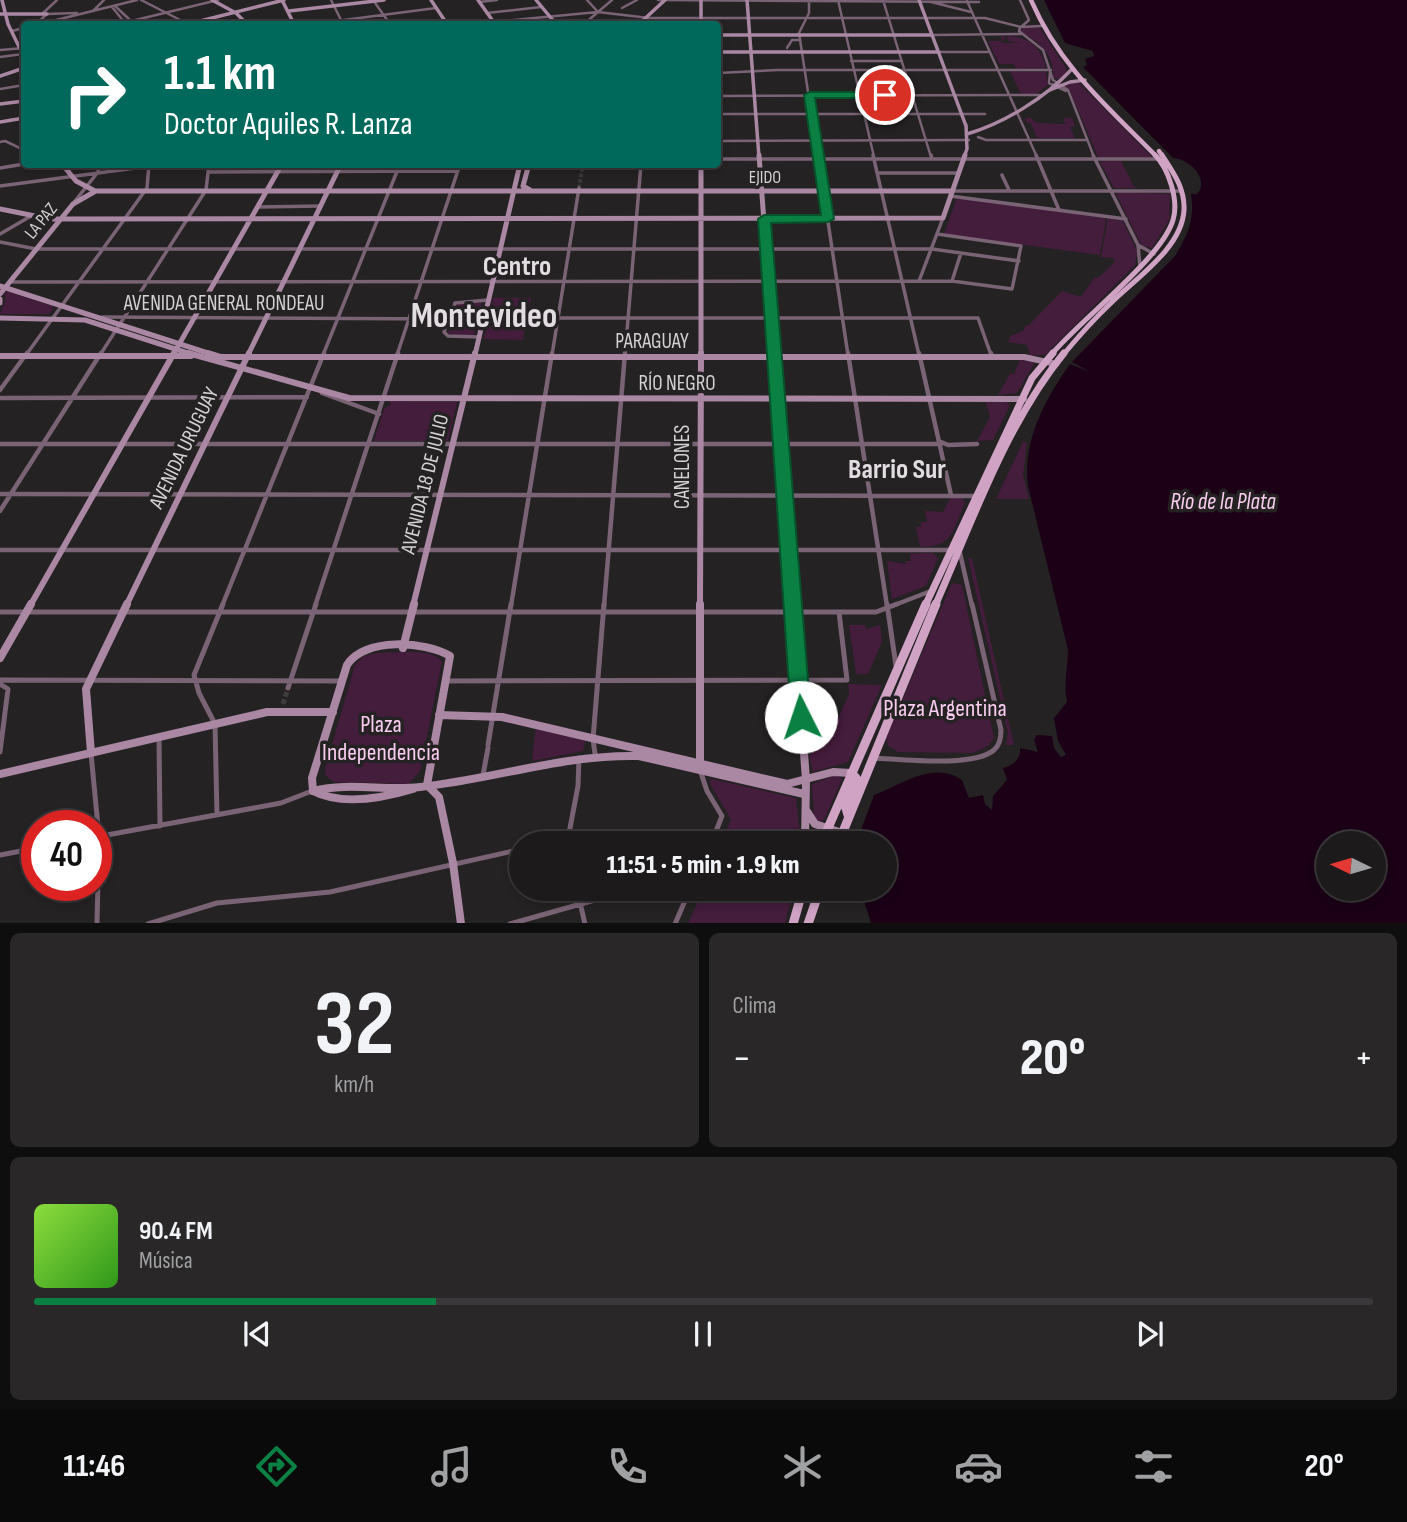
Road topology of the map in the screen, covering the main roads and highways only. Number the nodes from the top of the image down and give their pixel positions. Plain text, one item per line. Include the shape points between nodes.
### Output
1 (1034, 0) edge
2 (1082, 80) junction
3 (1178, 191) junction
4 (980, 496) junction
5 (936, 592) junction
6 (851, 773) junction
7 (848, 815) junction
8 (826, 831) edge
9 (843, 831) edge
10 (800, 901) edge
11 (816, 901) edge
12 (793, 923) edge
13 (808, 923) edge

1 - 2 main road
1 - 2 main road via 1042,26
2 - 3 main road via 1159,159
2 - 3 main road via 1159,151 1177,177
3 - 4 main road via 1171,227 1154,254 1045,360 1022,398
3 - 4 main road via 1183,216 1169,247 1056,364
4 - 5 main road via 959,551
4 - 5 main road via 950,550
5 - 6 main road via 896,667
5 - 7 main road
6 - 7 main road via 856,778 845,805
6 - 8 main road
7 - 9 main road
10 - 12 main road
11 - 13 main road

